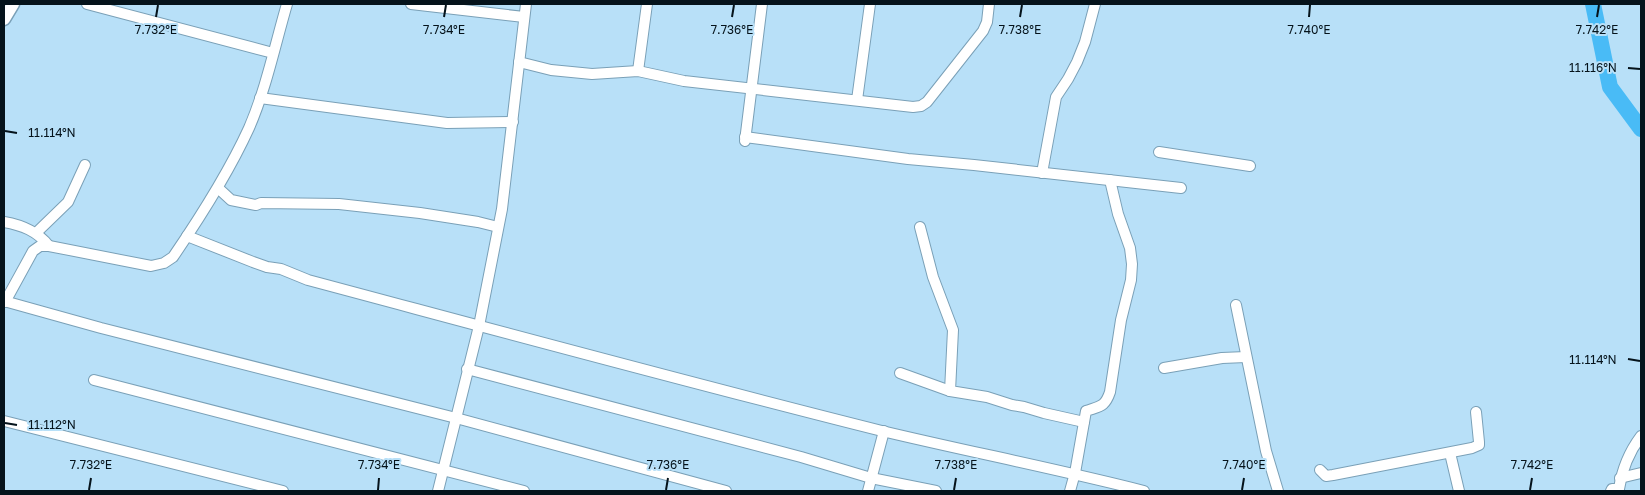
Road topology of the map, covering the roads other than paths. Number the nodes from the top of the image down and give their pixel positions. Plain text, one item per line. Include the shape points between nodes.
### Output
1 (87, 4) edge
2 (287, 4) edge
3 (411, 4) edge
4 (526, 4) edge
5 (647, 4) edge
6 (762, 4) edge
7 (870, 4) edge
8 (989, 4) edge
9 (1096, 4) edge
10 (524, 17) junction
11 (273, 54) junction
12 (519, 62) junction
13 (638, 71) junction
14 (751, 88) junction
15 (260, 98) junction
16 (858, 100) junction
17 (512, 122) junction
18 (1158, 152) dead end
19 (85, 165) dead end
20 (1250, 166) dead end
21 (1042, 173) junction
22 (1110, 180) junction
23 (218, 188) junction
24 (1181, 188) dead end
25 (4, 222) edge
26 (498, 227) junction
27 (920, 227) dead end
28 (36, 233) junction
29 (187, 236) junction
30 (50, 246) junction
31 (4, 302) edge
32 (1236, 305) dead end
33 (478, 326) junction
34 (1246, 357) junction
35 (1164, 368) dead end
36 (467, 369) junction
37 (900, 373) dead end
38 (94, 380) dead end
39 (950, 391) junction
40 (1476, 412) dead end
41 (456, 418) junction
42 (4, 421) edge
43 (1084, 422) junction
44 (884, 431) junction
45 (1641, 436) edge
46 (1450, 453) junction
47 (1320, 470) dead end
48 (443, 471) junction
49 (1641, 472) edge
50 (1075, 474) junction
51 (871, 478) junction
52 (1620, 478) junction
53 (283, 491) edge
54 (438, 491) edge
55 (524, 491) edge
56 (726, 491) edge
57 (868, 491) edge
58 (936, 491) edge
59 (1070, 491) edge
60 (1144, 491) edge
61 (1278, 491) edge
62 (1459, 491) edge
63 (1610, 491) edge

1 - 11 street
2 - 11 street
3 - 10 street
4 - 10 street
5 - 13 street
6 - 14 street
7 - 16 street
8 - 16 street via 983,31 928,102 913,107
9 - 21 street via 1077,62 1056,98
10 - 12 street
11 - 15 street
12 - 13 street via 551,70 592,74
12 - 17 street
13 - 14 street via 684,81
14 - 16 street
14 - 21 street via 745,139
15 - 17 street via 447,123
15 - 23 street
17 - 26 street
18 - 20 street
19 - 28 street via 68,202
21 - 22 street
22 - 24 street
22 - 43 street via 1130,248 1131,280 1110,392 1101,406 1086,411
23 - 26 street via 230,200 256,205 339,204 420,213
23 - 29 street
25 - 28 street
26 - 33 street
27 - 39 street via 933,277 953,330
28 - 30 street
29 - 30 street via 173,257 151,266
29 - 33 street via 308,280
30 - 31 street via 40,246 33,251
31 - 41 street
32 - 34 street
33 - 36 street
33 - 44 street
34 - 35 street
34 - 61 street
36 - 41 street
36 - 51 street
37 - 39 street
38 - 48 street
39 - 43 street
40 - 46 street via 1478,445
41 - 48 street
41 - 56 street
42 - 53 street
43 - 50 street
44 - 50 street
44 - 51 street
45 - 52 street via 1629,453
46 - 47 street via 1326,476
46 - 62 street
48 - 54 street
48 - 55 street
49 - 52 street
50 - 59 street
50 - 60 street
51 - 57 street
51 - 58 street
52 - 63 street via 1618,489

